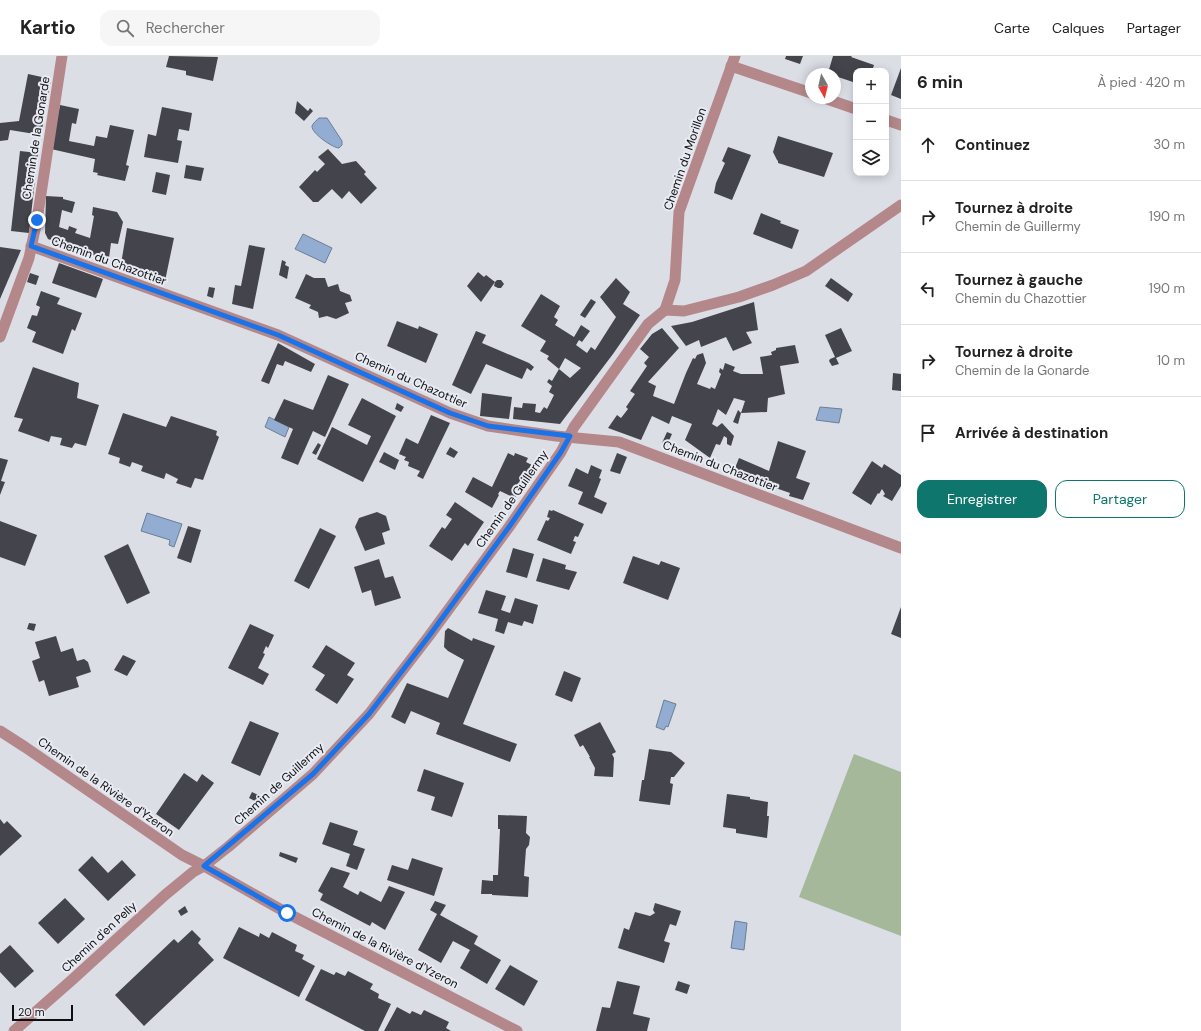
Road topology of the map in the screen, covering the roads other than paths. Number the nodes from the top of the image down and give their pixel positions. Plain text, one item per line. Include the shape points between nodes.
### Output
1 (62, 56) edge
2 (733, 61) edge
3 (805, 91) edge
4 (841, 104) edge
5 (853, 108) edge
6 (889, 121) edge
7 (901, 125) edge
8 (901, 205) edge
9 (31, 246) junction
10 (665, 310) junction
11 (0, 337) edge
12 (570, 436) junction
13 (901, 548) edge
14 (0, 731) edge
15 (204, 866) junction
16 (14, 1031) edge
17 (517, 1031) edge

1 - 9 street, Chemin de la Gonarde
2 - 3 street, Chemin du Morillon
2 - 10 street, Chemin du Morillon via 679,212 675,280
4 - 5 street
6 - 7 street
8 - 10 street via 806,271 739,297 684,311
9 - 11 street, Chemin de la Gonarde
9 - 12 street, Chemin du Chazottier via 278,335 450,413 488,426
10 - 12 street, Chemin de Guillermy via 648,324
12 - 13 street, Chemin du Chazottier via 619,442
12 - 15 street, Chemin de Guillermy via 509,527 369,714 313,774
14 - 15 street, Chemin de la Rivière d'Yzeron via 182,855
15 - 16 street, Chemin d'en Pelly via 165,895
15 - 17 street, Chemin de la Rivière d'Yzeron via 287,913

